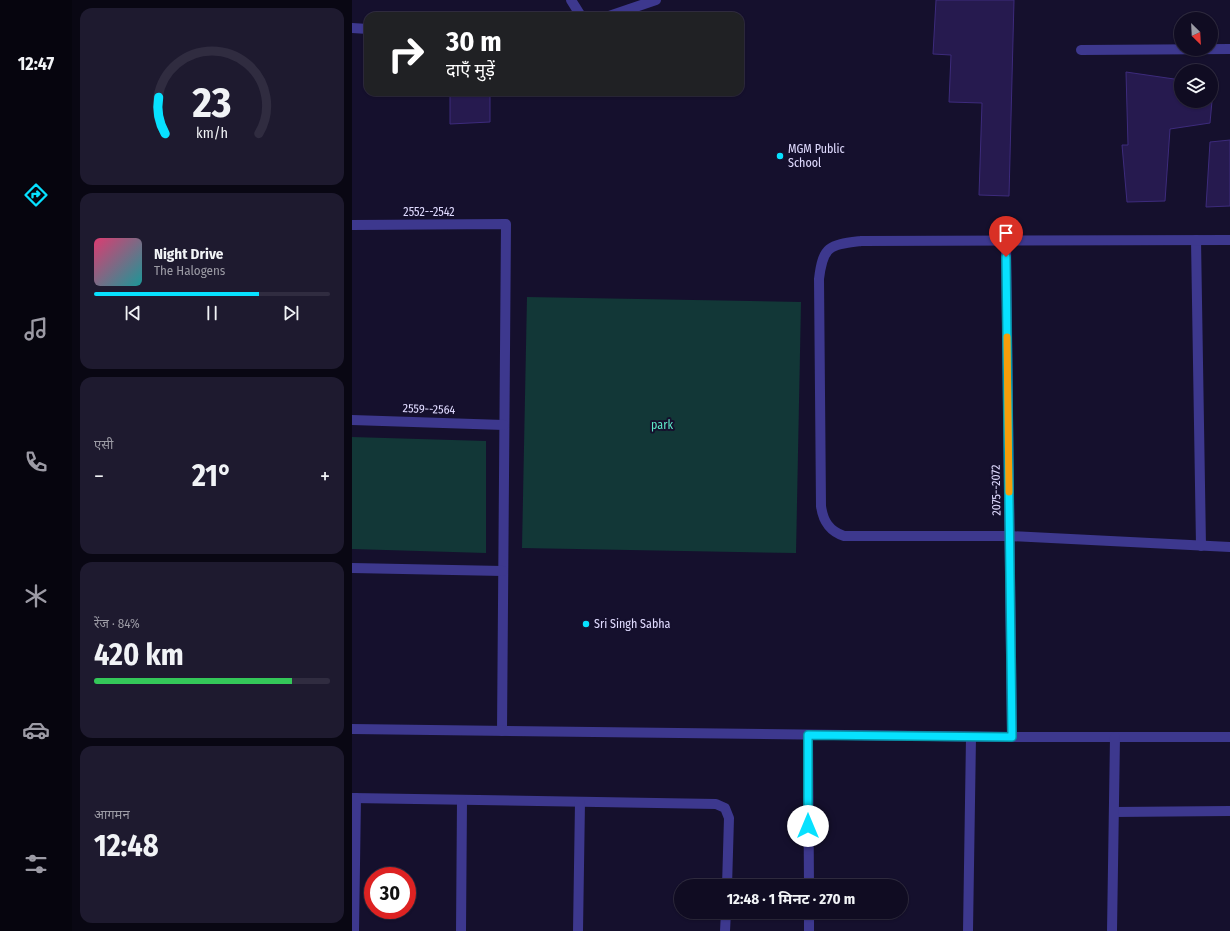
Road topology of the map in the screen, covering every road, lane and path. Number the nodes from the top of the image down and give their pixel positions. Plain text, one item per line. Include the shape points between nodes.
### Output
1 (571, 0) edge
2 (656, 0) edge
3 (578, 12) edge
4 (621, 12) edge
5 (352, 28) edge
6 (364, 28) edge
7 (1230, 49) edge
8 (1081, 50) dead end
9 (352, 225) edge
10 (1196, 240) junction
11 (1230, 240) edge
12 (1006, 242) junction
13 (352, 420) edge
14 (504, 425) junction
15 (1009, 536) junction
16 (1201, 546) junction
17 (1230, 547) edge
18 (352, 568) edge
19 (503, 571) junction
20 (352, 729) edge
21 (502, 731) junction
22 (808, 735) junction
23 (971, 737) junction
24 (1012, 737) junction
25 (1115, 737) junction
26 (1230, 737) edge
27 (354, 798) edge
28 (462, 800) junction
29 (580, 802) junction
30 (1230, 811) edge
31 (1114, 812) junction
32 (727, 879) edge
33 (808, 879) edge
34 (726, 919) edge
35 (809, 919) edge
36 (354, 931) edge
37 (461, 931) edge
38 (578, 931) edge
39 (725, 931) edge
40 (809, 931) edge
41 (968, 931) edge
42 (1112, 931) edge

1 - 3 street
2 - 4 street
5 - 6 street
7 - 8 street
9 - 14 street, 2552--2542 via 506,224
10 - 11 street
10 - 12 street
10 - 16 street
12 - 15 street, 2075--2072
12 - 15 street via 861,241 830,248 821,259 821,490 823,518 835,533 844,536
13 - 14 street, 2559--2564
14 - 19 street
15 - 16 street
15 - 24 street, 2075--2072
16 - 17 street
18 - 19 street
19 - 21 street
20 - 21 street
21 - 22 street
22 - 23 street
22 - 33 street
23 - 24 street
23 - 41 street
24 - 25 street
25 - 26 street
25 - 31 street
27 - 28 street
27 - 36 street
28 - 29 street
28 - 37 street
29 - 32 street via 716,804 725,808 729,818
29 - 38 street
30 - 31 street
31 - 42 street
34 - 39 street
35 - 40 street

